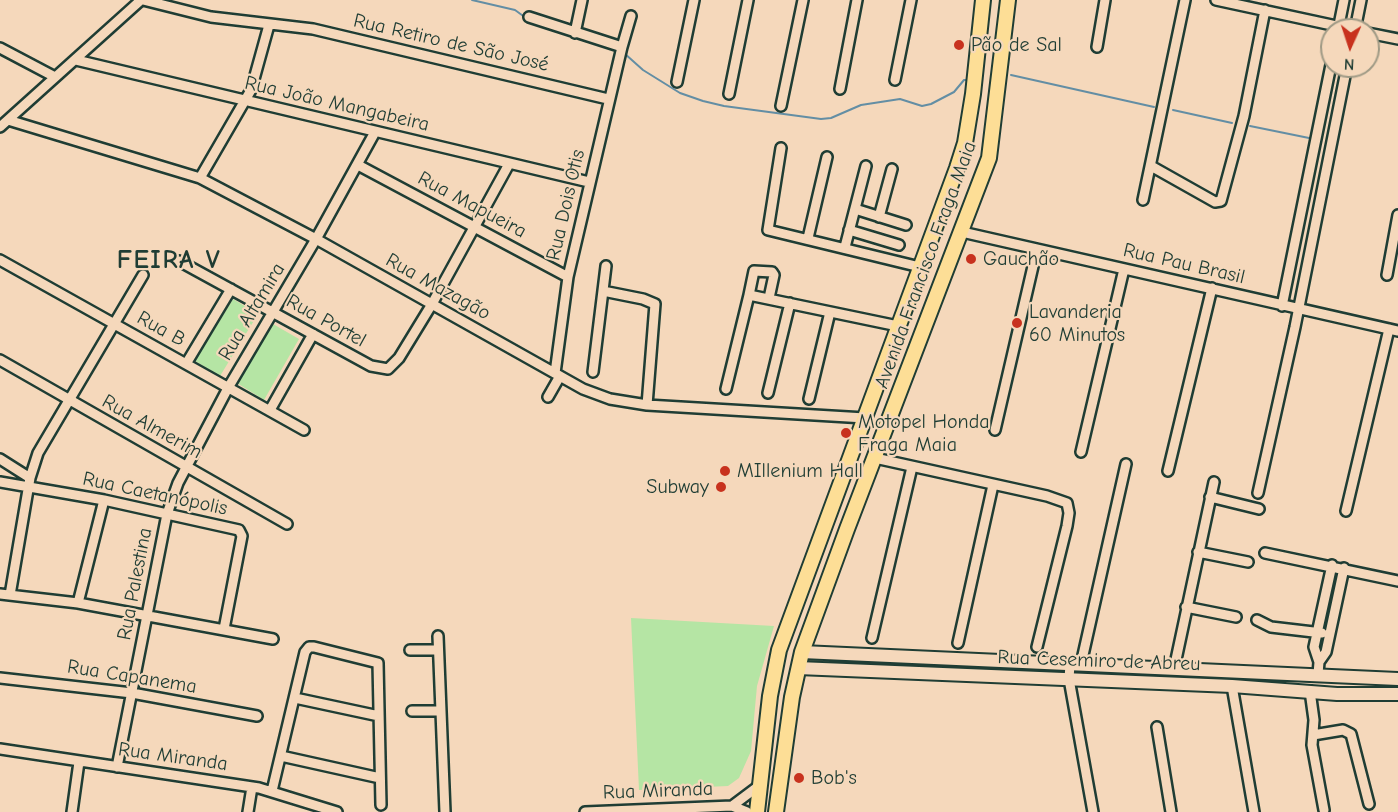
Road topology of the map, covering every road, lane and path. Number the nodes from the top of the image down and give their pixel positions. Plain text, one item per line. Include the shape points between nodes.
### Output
1 (142, 0) edge
2 (582, 0) edge
3 (694, 0) edge
4 (748, 0) edge
5 (803, 0) edge
6 (857, 0) edge
7 (911, 0) edge
8 (983, 0) edge
9 (1008, 0) edge
10 (1106, 0) edge
11 (1185, 0) edge
12 (1216, 0) edge
13 (1344, 0) edge
14 (1361, 0) edge
15 (1265, 10) junction
16 (631, 16) dead end
17 (529, 17) dead end
18 (1341, 18) edge
19 (1357, 18) edge
20 (1320, 23) edge
21 (269, 25) junction
22 (575, 33) junction
23 (1380, 35) edge
24 (1398, 39) edge
25 (1097, 47) dead end
26 (0, 48) edge
27 (620, 52) junction
28 (76, 60) junction
29 (55, 77) junction
30 (1328, 78) edge
31 (1345, 78) edge
32 (896, 80) dead end
33 (677, 82) dead end
34 (840, 89) dead end
35 (729, 94) dead end
36 (608, 99) junction
37 (245, 101) junction
38 (781, 106) dead end
39 (8, 120) junction
40 (0, 128) edge
41 (375, 132) junction
42 (781, 148) dead end
43 (827, 157) dead end
44 (509, 164) junction
45 (358, 165) junction
46 (1150, 165) junction
47 (866, 166) dead end
48 (892, 169) dead end
49 (200, 178) junction
50 (589, 182) junction
51 (1143, 200) dead end
52 (855, 209) junction
53 (1301, 212) junction
54 (1398, 215) edge
55 (1316, 216) junction
56 (879, 217) junction
57 (906, 225) dead end
58 (475, 226) junction
59 (849, 230) junction
60 (962, 232) junction
61 (808, 238) junction
62 (316, 239) junction
63 (899, 245) dead end
64 (845, 247) junction
65 (1037, 249) junction
66 (0, 261) edge
67 (179, 261) dead end
68 (606, 266) dead end
69 (920, 267) junction
70 (1124, 270) junction
71 (143, 275) dead end
72 (1387, 275) dead end
73 (568, 277) junction
74 (1212, 288) junction
75 (231, 289) junction
76 (603, 291) junction
77 (749, 295) junction
78 (769, 298) junction
79 (790, 303) junction
80 (432, 304) junction
81 (1282, 306) junction
82 (1298, 309) junction
83 (273, 312) junction
84 (830, 312) junction
85 (113, 323) junction
86 (898, 326) junction
87 (1393, 330) edge
88 (313, 334) junction
89 (0, 360) edge
90 (186, 364) junction
91 (593, 372) dead end
92 (558, 374) junction
93 (228, 388) junction
94 (726, 389) dead end
95 (768, 393) dead end
96 (548, 397) dead end
97 (610, 399) junction
98 (809, 399) dead end
99 (68, 401) junction
100 (647, 405) junction
101 (612, 410) dead end
102 (270, 411) junction
103 (865, 418) junction
104 (304, 430) dead end
105 (995, 430) dead end
106 (1081, 452) dead end
107 (874, 458) junction
108 (0, 459) edge
109 (1126, 464) dead end
110 (186, 466) junction
111 (912, 466) junction
112 (1168, 471) dead end
113 (0, 482) edge
114 (1214, 482) dead end
115 (30, 483) junction
116 (993, 485) junction
117 (1258, 493) dead end
118 (1210, 496) junction
119 (104, 500) junction
120 (1259, 509) dead end
121 (1346, 511) dead end
122 (167, 514) junction
123 (286, 524) dead end
124 (823, 529) junction
125 (847, 529) junction
126 (1198, 552) junction
127 (1266, 553) dead end
128 (811, 561) junction
129 (1248, 562) dead end
130 (1332, 565) junction
131 (1344, 568) junction
132 (832, 571) junction
133 (1398, 581) edge
134 (3, 595) edge
135 (78, 603) junction
136 (1186, 607) junction
137 (146, 615) junction
138 (1236, 616) dead end
139 (1257, 620) dead end
140 (224, 629) junction
141 (1317, 632) junction
142 (1330, 634) junction
143 (438, 636) dead end
144 (872, 638) dead end
145 (273, 639) dead end
146 (957, 643) dead end
147 (1037, 647) dead end
148 (410, 650) dead end
149 (438, 650) junction
150 (802, 652) junction
151 (954, 658) junction
152 (1076, 664) junction
153 (798, 668) junction
154 (1318, 668) junction
155 (1174, 669) junction
156 (952, 675) junction
157 (0, 678) edge
158 (1069, 679) junction
159 (1398, 679) edge
160 (1232, 686) junction
161 (1310, 691) junction
162 (132, 693) junction
163 (1398, 694) edge
164 (295, 698) junction
165 (412, 711) dead end
166 (439, 711) junction
167 (257, 716) dead end
168 (379, 716) junction
169 (1157, 726) dead end
170 (1313, 735) junction
171 (0, 749) edge
172 (281, 756) junction
173 (79, 762) junction
174 (117, 767) junction
175 (380, 778) junction
176 (760, 785) junction
177 (252, 787) junction
178 (272, 791) junction
179 (1369, 804) dead end
180 (381, 805) dead end
181 (732, 806) junction
182 (1324, 810) dead end
183 (622, 811) edge
184 (72, 812) edge
185 (248, 812) edge
186 (337, 812) edge
187 (445, 812) edge
188 (585, 812) edge
189 (747, 812) edge
190 (757, 812) edge
191 (776, 812) edge
192 (1093, 812) edge
193 (1171, 812) edge
194 (1254, 812) edge

1 - 21 street, Rua Retiro de São José via 211,17
1 - 28 street
2 - 22 street
3 - 33 street
4 - 35 street
5 - 38 street
6 - 34 street
7 - 32 street
8 - 69 main road, Avenida Francisco Fraga Maia via 965,142
9 - 60 main road, Avenida Francisco Fraga Maia via 989,158
10 - 25 street
11 - 46 street
12 - 15 street
13 - 18 street
14 - 19 street
15 - 20 street
15 - 46 street via 1244,116 1221,201 1215,202
16 - 27 street, Rua Dois Otis
17 - 22 street
21 - 36 street, Rua Retiro de São José via 313,29
21 - 37 street via 254,84
22 - 27 street
23 - 24 street
26 - 29 street
27 - 36 street, Rua Dois Otis
28 - 29 street
28 - 37 street, Rua João Mangabeira
29 - 39 street
30 - 53 street
31 - 55 street
36 - 50 street, Rua Dois Otis
37 - 41 street, Rua João Mangabeira
37 - 49 street
39 - 40 street
39 - 49 street, Rua Mazagão
41 - 44 street, Rua João Mangabeira
41 - 45 street, Rua Altamira
42 - 61 street via 767,227 769,231
43 - 61 street
44 - 50 street, Rua João Mangabeira
44 - 58 street
45 - 58 street, Rua Mapueira
45 - 62 street, Rua Altamira
46 - 51 street
47 - 52 street
48 - 56 street
49 - 62 street, Rua Mazagão
50 - 73 street, Rua Dois Otis
52 - 56 street
52 - 59 street
53 - 55 street
53 - 81 street
54 - 72 street
55 - 82 street
56 - 57 street
58 - 73 street, Rua Mapueira
58 - 80 street
59 - 63 street
59 - 64 street
60 - 65 street, Rua Pau Brasil
60 - 107 main road, Avenida Francisco Fraga Maia
61 - 64 street
62 - 80 street, Rua Mazagão
62 - 83 street, Rua Altamira
64 - 69 street
65 - 70 street, Rua Pau Brasil
65 - 105 street
66 - 85 street, Rua B
67 - 75 street, Rua Portel
68 - 76 street
69 - 86 main road, Avenida Francisco Fraga Maia
70 - 74 street, Rua Pau Brasil
70 - 106 street
71 - 85 street
73 - 92 street, Rua Dois Otis
74 - 81 street, Rua Pau Brasil
74 - 112 street
75 - 83 street, Rua Portel
75 - 90 street
76 - 91 street
76 - 100 street via 656,304
77 - 78 street
77 - 78 street via 754,271 772,272
77 - 94 street
78 - 79 street
79 - 84 street
79 - 95 street
80 - 88 street, Rua Portel via 393,366 371,366
80 - 92 street, Rua Mazagão
81 - 82 street, Rua Pau Brasil
82 - 87 street, Rua Pau Brasil
82 - 117 street
83 - 88 street, Rua Portel
83 - 93 street, Rua Altamira
84 - 86 street
84 - 98 street
85 - 90 street, Rua B
85 - 99 street
86 - 103 main road, Avenida Francisco Fraga Maia
87 - 121 street
88 - 102 street
89 - 99 street, Rua Almerim
90 - 93 street, Rua B
92 - 96 street
92 - 97 street, Rua Mazagão via 581,391
93 - 102 street, Rua B
93 - 110 street, Rua Altamira
97 - 100 street, Rua Mazagão
97 - 101 street
99 - 110 street, Rua Almerim
99 - 115 street via 44,441
100 - 103 street, Rua Mazagão
102 - 104 street, Rua B
103 - 124 main road, Avenida Francisco Fraga Maia
107 - 111 street
107 - 125 main road, Avenida Francisco Fraga Maia
108 - 115 street
109 - 152 street
110 - 122 street, Rua Altamira
110 - 123 street, Rua Almerim
111 - 116 street
111 - 144 street
113 - 115 street, Rua Caetanópolis
114 - 118 street
115 - 119 street, Rua Caetanópolis
115 - 134 street
116 - 146 street
116 - 147 street via 1067,503 1067,526
118 - 120 street
118 - 126 street
119 - 122 street, Rua Caetanópolis
119 - 135 street
122 - 137 street, Rua Palestina
122 - 140 street, Rua Caetanópolis via 241,532
124 - 125 main road via 824,540 829,543
124 - 128 main road, Avenida Francisco Fraga Maia
125 - 132 main road, Avenida Francisco Fraga Maia
126 - 129 street
126 - 136 street
127 - 130 street
128 - 132 main road via 819,549 828,546 833,554
128 - 176 main road, Avenida Francisco Fraga Maia via 773,675
130 - 131 street
130 - 141 street
131 - 133 street
131 - 142 street
132 - 150 main road, Avenida Francisco Fraga Maia
134 - 135 street
135 - 137 street
136 - 138 street
136 - 155 street
137 - 140 street
137 - 162 street, Rua Palestina
139 - 141 street via 1270,627
140 - 145 street
141 - 142 street
141 - 154 street via 1314,646
142 - 154 street
143 - 149 street
148 - 149 street
149 - 166 street
150 - 151 street, Rua Cesemiro de Abreu
150 - 153 main road, Avenida Francisco Fraga Maia
151 - 152 street, Rua Cesemiro de Abreu
151 - 156 street
152 - 155 street, Rua Cesemiro de Abreu
152 - 158 street
153 - 156 street, Rua Cesemiro de Abreu
153 - 191 main road, Avenida Francisco Fraga Maia
154 - 155 street, Rua Cesemiro de Abreu
154 - 159 street, Rua Cesemiro de Abreu
156 - 158 street, Rua Cesemiro de Abreu
157 - 162 street, Rua Capanema
158 - 160 street, Rua Cesemiro de Abreu
158 - 192 street
160 - 161 street, Rua Cesemiro de Abreu
160 - 194 street
161 - 163 street, Rua Cesemiro de Abreu
161 - 170 street
162 - 167 street, Rua Capanema
162 - 174 street, Rua Palestina
164 - 168 street
164 - 168 street via 304,652 309,647 321,648 378,663
164 - 172 street
165 - 166 street
166 - 187 street
168 - 175 street
169 - 193 street
170 - 179 street via 1343,730 1351,734
170 - 182 street
171 - 173 street, Rua Miranda
172 - 175 street
172 - 178 street
173 - 174 street, Rua Miranda
173 - 184 street
174 - 177 street, Rua Miranda
175 - 180 street
176 - 181 street, Rua Miranda
176 - 190 main road, Avenida Francisco Fraga Maia
177 - 178 street, Rua Miranda
177 - 185 street
178 - 186 street, Rua Miranda
181 - 183 street, Rua Miranda
181 - 189 street, Rua Miranda
183 - 188 street, Rua Miranda

